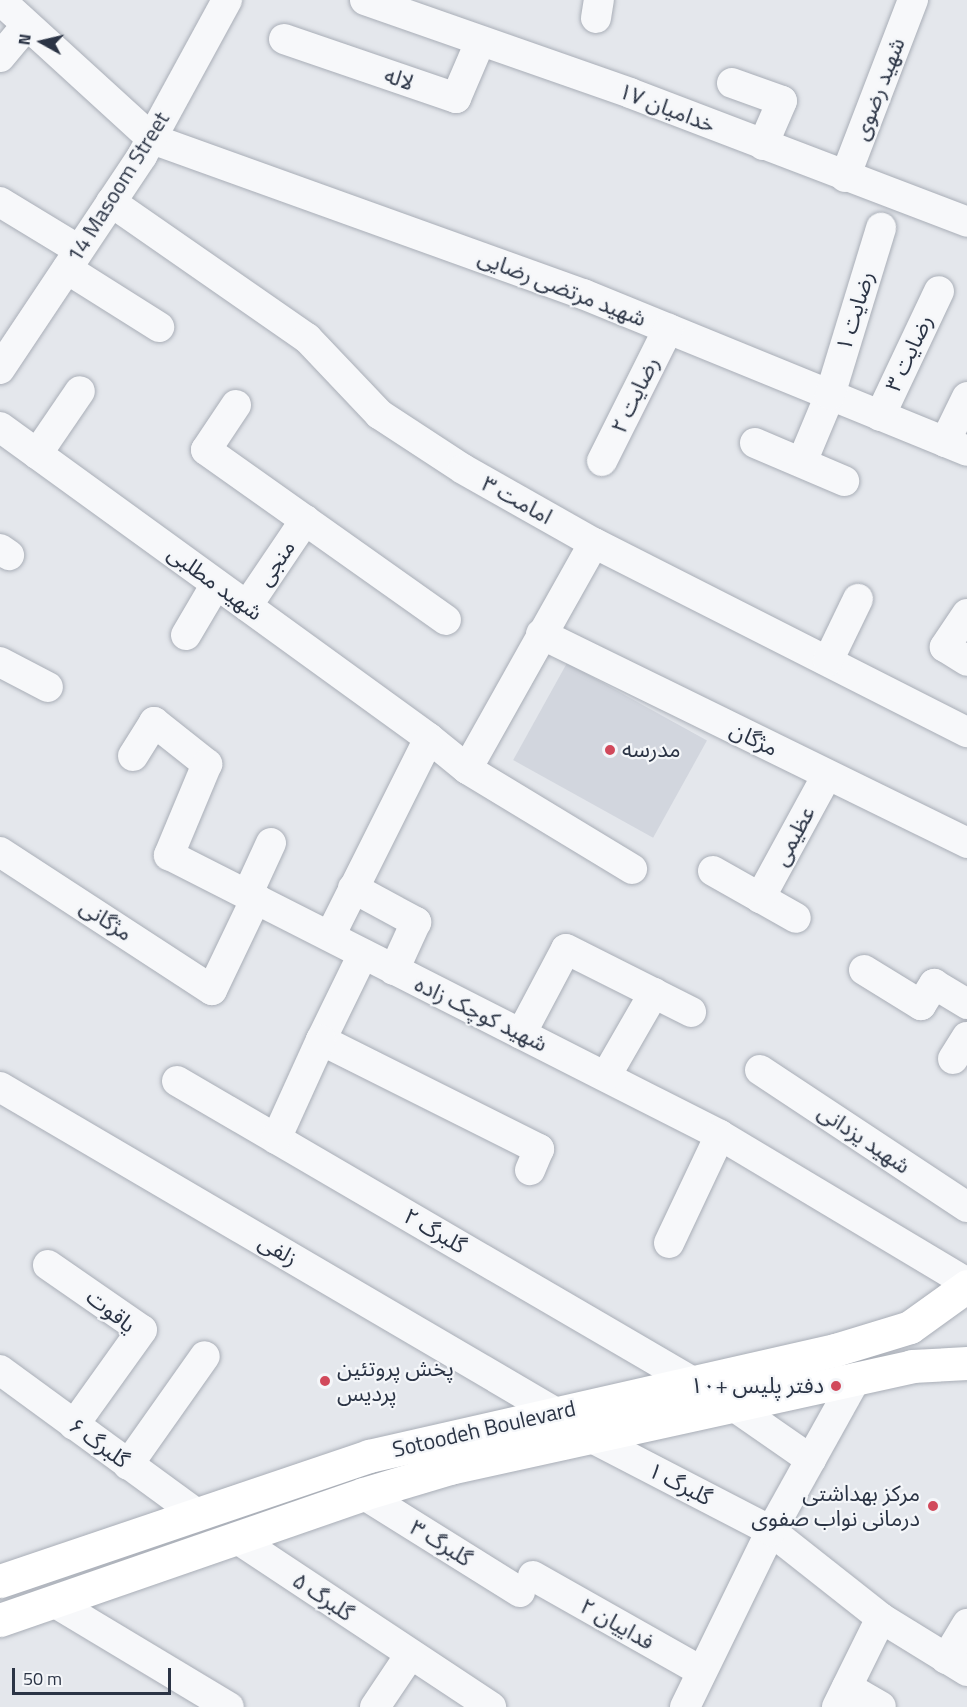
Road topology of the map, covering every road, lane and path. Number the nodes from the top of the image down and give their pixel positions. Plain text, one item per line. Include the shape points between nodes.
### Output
1 (0, 0) edge
2 (227, 0) edge
3 (364, 0) edge
4 (913, 0) edge
5 (25, 27) junction
6 (284, 39) dead end
7 (480, 42) junction
8 (0, 57) edge
9 (732, 83) dead end
10 (152, 139) junction
11 (763, 145) junction
12 (845, 177) junction
13 (0, 202) edge
14 (111, 202) junction
15 (964, 212) edge
16 (881, 228) dead end
17 (73, 259) junction
18 (939, 291) dead end
19 (159, 327) dead end
20 (668, 329) junction
21 (0, 369) edge
22 (80, 391) dead end
23 (830, 395) junction
24 (967, 397) edge
25 (236, 405) dead end
26 (880, 416) junction
27 (0, 427) edge
28 (755, 443) dead end
29 (956, 447) edge
30 (37, 454) junction
31 (602, 461) dead end
32 (802, 462) junction
33 (844, 481) dead end
34 (304, 520) junction
35 (594, 543) junction
36 (216, 584) junction
37 (858, 599) dead end
38 (247, 606) junction
39 (967, 614) edge
40 (446, 620) dead end
41 (541, 634) junction
42 (186, 635) dead end
43 (828, 661) junction
44 (967, 661) edge
45 (0, 662) edge
46 (48, 687) dead end
47 (967, 732) edge
48 (429, 738) junction
49 (133, 756) dead end
50 (467, 770) junction
51 (827, 775) junction
52 (271, 843) dead end
53 (963, 850) edge
54 (0, 852) edge
55 (632, 868) dead end
56 (713, 871) dead end
57 (353, 888) junction
58 (252, 896) junction
59 (760, 898) junction
60 (796, 918) dead end
61 (330, 936) junction
62 (363, 954) junction
63 (394, 970) junction
64 (864, 970) dead end
65 (654, 993) junction
66 (967, 1004) edge
67 (691, 1012) dead end
68 (521, 1034) junction
69 (321, 1040) junction
70 (760, 1070) dead end
71 (606, 1076) junction
72 (177, 1081) dead end
73 (0, 1087) edge
74 (720, 1135) junction
75 (276, 1139) junction
76 (530, 1170) dead end
77 (967, 1207) edge
78 (669, 1243) dead end
79 (48, 1265) dead end
80 (967, 1285) edge
81 (205, 1356) dead end
82 (967, 1363) edge
83 (0, 1370) edge
84 (856, 1378) junction
85 (693, 1382) junction
86 (732, 1405) junction
87 (556, 1413) junction
88 (74, 1425) junction
89 (588, 1436) junction
90 (811, 1461) junction
91 (128, 1465) junction
92 (363, 1494) junction
93 (198, 1515) junction
94 (771, 1531) junction
95 (236, 1539) junction
96 (0, 1581) edge
97 (526, 1584) joint
98 (54, 1602) junction
99 (881, 1618) junction
100 (0, 1620) edge
101 (967, 1624) edge
102 (411, 1655) junction
103 (956, 1665) edge
104 (700, 1671) junction
105 (842, 1697) edge
106 (220, 1704) edge
107 (375, 1707) edge
108 (491, 1707) edge
109 (686, 1707) edge
110 (881, 1707) edge

1 - 5 street
2 - 10 street, 14 Masoom Street
3 - 7 street, خدامیان ۱۷
4 - 12 street, شهید رضوی
5 - 8 street
5 - 10 street
6 - 7 street, لاله via 456,98
7 - 11 street, خدامیان ۱۷ via 630,93
9 - 11 street via 782,101
10 - 14 street, 14 Masoom Street
10 - 20 street, شهید مرتضی رضایی via 582,294
11 - 12 street, خدامیان ۱۷
12 - 15 street, خدامیان ۱۷
13 - 17 street
14 - 17 street, 14 Masoom Street
14 - 35 street, امامت ۳ via 313,342 378,414 463,469
16 - 23 street, رضایت ۱
17 - 19 street
17 - 21 street, 14 Masoom Street
18 - 26 street, رضایت ۳
20 - 23 street, شهید مرتضی رضایی
20 - 31 street, رضایت ۲
22 - 30 street
23 - 26 street, شهید مرتضی رضایی
23 - 32 street, رضایت ۱
24 - 29 street
25 - 34 street via 206,450
26 - 29 street, شهید مرتضی رضایی
27 - 30 street, شهید مطلبی
28 - 32 street
30 - 36 street, شهید مطلبی
32 - 33 street
34 - 38 street, منجی
34 - 40 street
35 - 41 street
35 - 43 street, امامت ۳
36 - 38 street, شهید مطلبی
36 - 42 street
37 - 43 street
38 - 48 street, شهید مطلبی
39 - 44 street via 945,647
41 - 50 street
41 - 51 street, مژگان
43 - 47 street, امامت ۳
45 - 46 street
48 - 50 street, شهید مطلبی
48 - 57 street
49 - 58 street, شهید کوچک زاده via 154,722 207,764 169,855
50 - 55 street, شهید مطلبی
51 - 53 street, مژگان
51 - 59 street, عظیمی
52 - 58 street
54 - 58 street, مژگانی via 212,990
56 - 59 street
57 - 61 street
57 - 63 street via 416,922
58 - 61 street, شهید کوچک زاده
59 - 60 street
61 - 62 street, شهید کوچک زاده
62 - 63 street, شهید کوچک زاده
62 - 69 street
63 - 68 street, شهید کوچک زاده
64 - 66 street via 921,1005 934,984
65 - 67 street
65 - 68 street via 566,949
65 - 71 street
68 - 71 street, شهید کوچک زاده
69 - 75 street
69 - 76 street via 539,1149
70 - 77 street, شهید یزدانی
71 - 74 street, شهید کوچک زاده
72 - 75 street, گلبرگ ۲
73 - 87 street, زلفی
74 - 78 street
74 - 80 street, شهید کوچک زاده
75 - 85 street, گلبرگ ۲
79 - 88 street, یاقوت via 142,1330
80 - 85 main road, Sotoodeh Boulevard via 910,1327 835,1350
81 - 91 street
82 - 84 main road, Sotoodeh Boulevard via 912,1366
83 - 88 street, گلبرگ ۶
84 - 86 main road, Sotoodeh Boulevard
84 - 90 street
85 - 87 main road, Sotoodeh Boulevard
86 - 89 main road, Sotoodeh Boulevard
86 - 90 street
87 - 93 main road, Sotoodeh Boulevard via 369,1456
88 - 91 street, گلبرگ ۶
89 - 92 main road, Sotoodeh Boulevard via 460,1465
89 - 94 street, گلبرگ ۱
90 - 94 street
91 - 93 street, گلبرگ ۶
92 - 95 main road, Sotoodeh Boulevard
92 - 97 street, گلبرگ ۳
93 - 96 main road, Sotoodeh Boulevard
94 - 99 street, گلبرگ ۱
94 - 104 street
95 - 98 main road, Sotoodeh Boulevard
95 - 102 street, گلبرگ ۵
97 - 104 street, فداییان ۲
98 - 100 main road, Sotoodeh Boulevard
98 - 106 street
99 - 103 street, گلبرگ ۱
99 - 105 street
101 - 103 street
102 - 107 street
102 - 108 street, گلبرگ ۵
104 - 109 street
105 - 110 street

